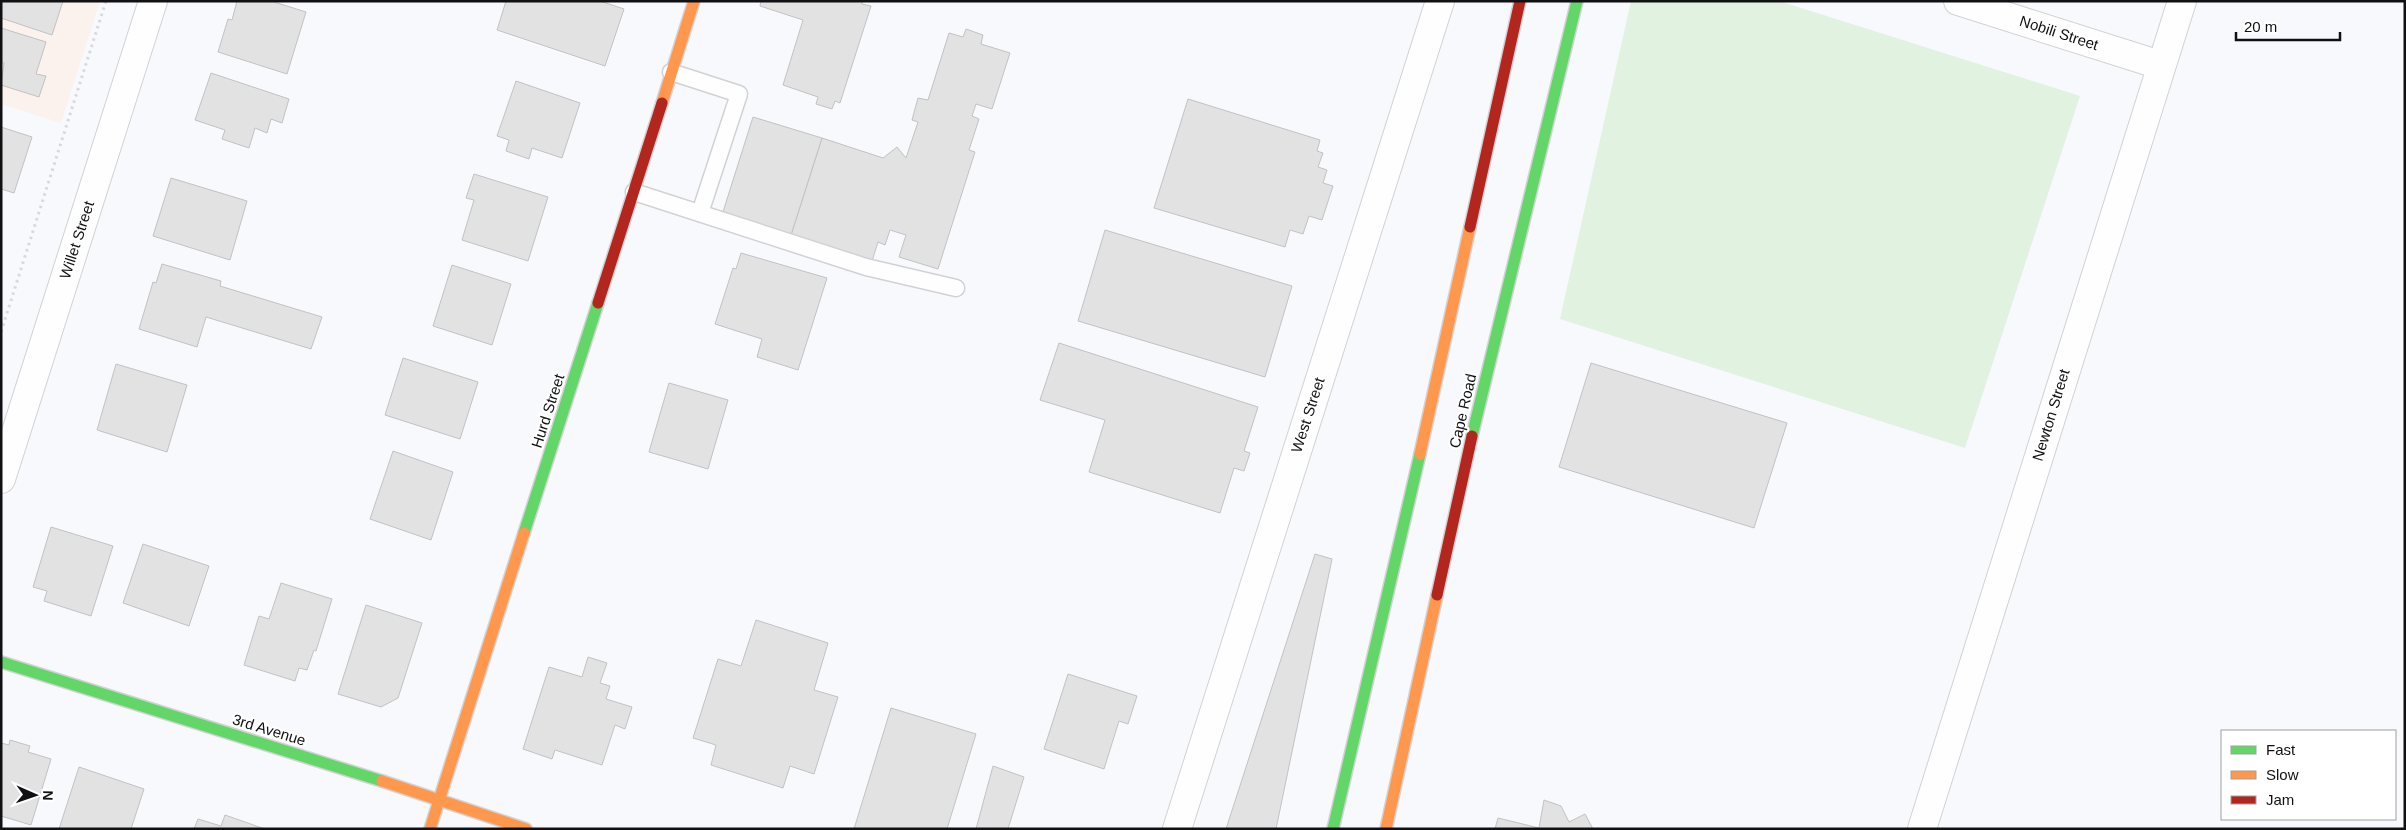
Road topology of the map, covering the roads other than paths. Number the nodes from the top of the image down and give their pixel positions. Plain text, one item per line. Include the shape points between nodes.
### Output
1 (153, 1) edge
2 (694, 1) edge
3 (1440, 1) edge
4 (1520, 1) edge
5 (1578, 1) edge
6 (1958, 1) edge
7 (2182, 1) edge
8 (2160, 65) junction
9 (671, 72) junction
10 (634, 192) junction
11 (700, 213) junction
12 (956, 288) dead end
13 (1, 480) edge
14 (1, 662) edge
15 (440, 799) junction
16 (430, 829) edge
17 (526, 829) edge
18 (1177, 829) edge
19 (1333, 829) edge
20 (1386, 829) edge
21 (1922, 829) edge

1 - 13 street, Willet Street
2 - 9 main road, Hurd Street
3 - 18 street, West Street
4 - 19 main road
5 - 20 main road, Cape Road via 1472,438
6 - 8 street, Nobili Street
7 - 8 street, Newton Street
8 - 21 street, Newton Street
9 - 10 main road, Hurd Street
9 - 11 lane via 739,94
10 - 11 lane
10 - 15 main road, Hurd Street
11 - 12 lane via 866,267
14 - 15 main road, 3rd Avenue
15 - 16 main road, Hurd Street
15 - 17 main road, 3rd Avenue

